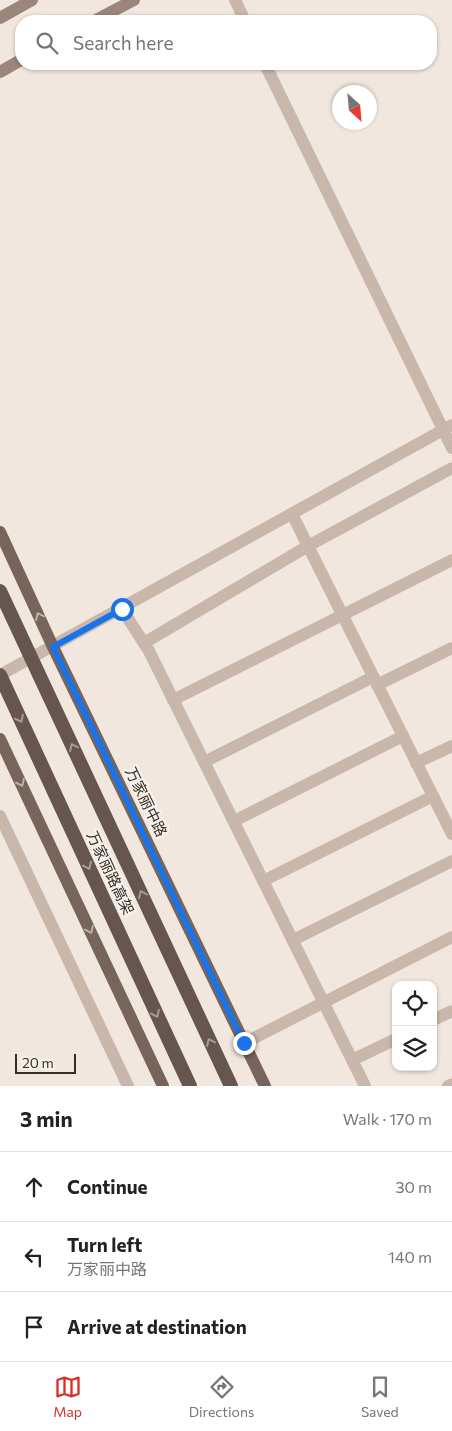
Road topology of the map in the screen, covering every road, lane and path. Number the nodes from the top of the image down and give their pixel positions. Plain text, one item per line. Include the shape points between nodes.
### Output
1 (32, 0) edge
2 (134, 0) edge
3 (234, 0) edge
4 (105, 15) edge
5 (242, 15) edge
6 (0, 18) edge
7 (15, 63) edge
8 (269, 70) edge
9 (0, 72) edge
10 (448, 427) edge
11 (452, 448) edge
12 (452, 468) edge
13 (292, 514) junction
14 (0, 532) edge
15 (308, 546) junction
16 (452, 560) edge
17 (0, 591) edge
18 (122, 609) junction
19 (342, 614) junction
20 (144, 643) junction
21 (53, 647) junction
22 (452, 648) edge
23 (0, 675) edge
24 (375, 681) junction
25 (173, 700) junction
26 (403, 736) junction
27 (0, 739) edge
28 (452, 746) edge
29 (204, 762) junction
30 (416, 763) junction
31 (433, 796) junction
32 (0, 816) edge
33 (234, 821) junction
34 (452, 834) edge
35 (452, 861) edge
36 (263, 881) junction
37 (452, 937) edge
38 (293, 940) junction
39 (324, 1002) junction
40 (452, 1011) edge
41 (437, 1018) edge
42 (392, 1040) edge
43 (244, 1043) junction
44 (352, 1060) junction
45 (452, 1084) edge
46 (128, 1086) edge
47 (163, 1086) edge
48 (190, 1086) edge
49 (231, 1086) edge
50 (265, 1086) edge
51 (365, 1086) edge
52 (448, 1086) edge

1 - 6 main road
2 - 4 main road
3 - 5 street
7 - 9 main road
8 - 10 street
10 - 11 street
10 - 13 street
12 - 15 street
13 - 15 street
13 - 18 street
21 -> 14 main road, 万家丽中路
15 - 19 street
15 - 20 street
16 - 19 street
49 -> 17 highway, 万家丽路高架, bridge
18 - 20 street
18 - 21 street
19 - 24 street
19 - 25 street
20 - 25 street
21 - 23 street
21 - 43 main road, 万家丽中路
22 - 24 street
23 -> 48 highway, 万家丽路高架, bridge
24 - 26 street
24 - 29 street
25 - 29 street
26 - 30 street
26 - 33 street
27 -> 47 main road
28 - 30 street
29 - 33 street
30 - 31 street
31 - 34 street
31 - 36 street
32 - 46 street
33 - 36 street
35 - 38 street
36 - 38 street
37 - 39 street
38 - 39 street
39 - 43 street
39 - 44 street
40 - 41 street
42 - 44 street
43 - 50 main road, 万家丽中路
44 - 51 street
45 - 52 street

